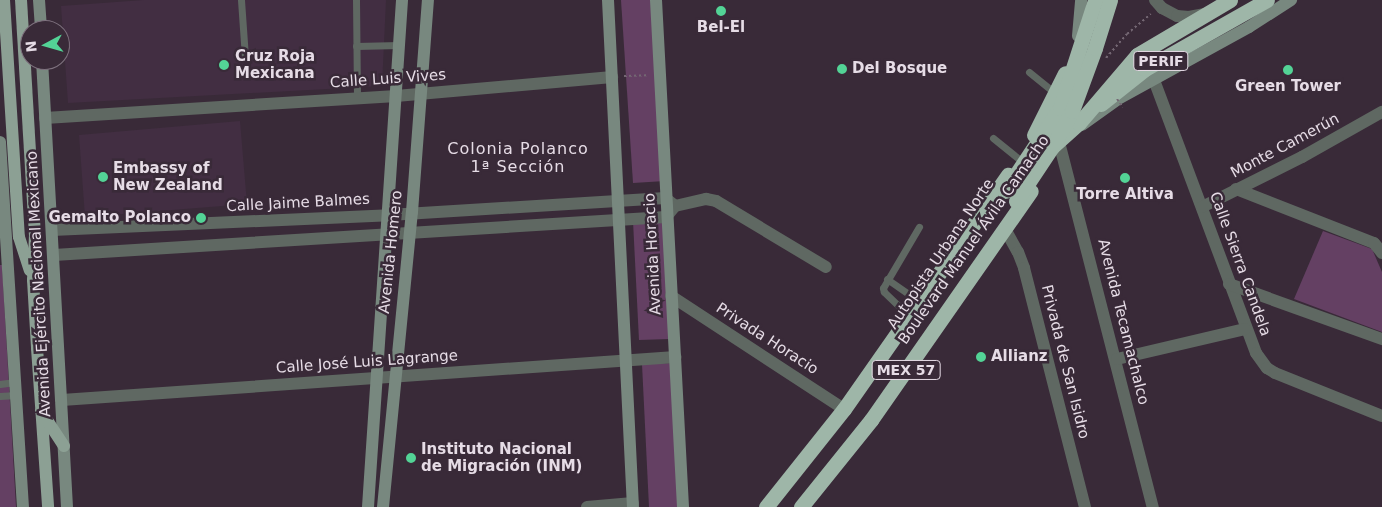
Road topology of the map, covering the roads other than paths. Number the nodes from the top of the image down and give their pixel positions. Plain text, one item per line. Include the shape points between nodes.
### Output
1 (4, 0) edge
2 (21, 0) edge
3 (39, 0) edge
4 (242, 0) edge
5 (356, 0) edge
6 (402, 0) edge
7 (428, 0) edge
8 (608, 0) edge
9 (656, 0) edge
10 (1080, 0) edge
11 (1088, 0) edge
12 (1095, 0) edge
13 (1110, 0) edge
14 (1238, 0) edge
15 (1267, 0) edge
16 (1291, 0) edge
17 (1158, 3) edge
18 (1226, 5) edge
19 (40, 20) edge
20 (1078, 36) junction
21 (399, 45) junction
22 (356, 46) junction
23 (1179, 51) junction
24 (245, 57) dead end
25 (43, 70) edge
26 (1029, 72) dead end
27 (612, 77) junction
28 (1154, 80) junction
29 (422, 94) junction
30 (1056, 94) junction
31 (396, 96) junction
32 (357, 98) junction
33 (1382, 112) edge
34 (45, 118) junction
35 (993, 138) dead end
36 (0, 142) edge
37 (1060, 143) junction
38 (0, 149) edge
39 (1019, 159) junction
40 (1236, 190) junction
41 (618, 200) junction
42 (670, 202) junction
43 (1202, 207) junction
44 (412, 212) junction
45 (389, 215) junction
46 (666, 216) junction
47 (620, 219) junction
48 (919, 227) dead end
49 (1005, 229) junction
50 (52, 230) junction
51 (410, 234) junction
52 (388, 235) junction
53 (3, 236) edge
54 (1382, 252) edge
55 (54, 255) junction
56 (4, 259) edge
57 (826, 267) dead end
58 (33, 280) junction
59 (887, 280) junction
60 (1229, 284) junction
61 (671, 296) junction
62 (920, 302) junction
63 (910, 316) junction
64 (1245, 329) junction
65 (1382, 339) edge
66 (675, 357) junction
67 (1117, 359) junction
68 (627, 361) junction
69 (395, 375) junction
70 (376, 377) junction
71 (15, 382) junction
72 (0, 384) edge
73 (16, 395) junction
74 (0, 396) edge
75 (62, 400) junction
76 (844, 409) junction
77 (40, 410) junction
78 (1382, 416) edge
79 (64, 446) junction
80 (633, 505) edge
81 (23, 507) edge
82 (48, 507) edge
83 (67, 507) edge
84 (368, 507) edge
85 (383, 507) edge
86 (588, 507) edge
87 (683, 507) edge
88 (766, 507) edge
89 (776, 507) edge
90 (793, 507) edge
91 (801, 507) edge
92 (1085, 507) edge
93 (1153, 507) edge

1 - 58 main road, Avenida Ejército Nacional Mexicano via 19,237
2 - 58 main road, Avenida Ejército Nacional Mexicano via 34,226
3 - 19 street
4 - 24 lane
5 - 22 lane
6 - 21 street, Avenida Homero
7 - 29 street, Avenida Homero
8 - 27 street
9 - 42 street, Avenida Horacio
10 - 20 street, Boulevard Manuel Ávila Camacho
11 - 20 highway, Boulevard Manuel Ávila Camacho
12 - 89 highway, Autopista Urbana Norte, bridge via 1068,90 1051,123 854,411
13 - 37 highway, bridge via 1084,83
14 - 18 highway
15 - 23 highway, Boulevard Manuel Ávila Camacho / PERIF
16 - 28 street, Boulevard Manuel Ávila Camacho
17 - 18 street via 1172,14 1183,16
18 - 23 highway
18 - 37 highway, bridge via 1137,54
20 - 30 highway, Boulevard Manuel Ávila Camacho / MEX 57
21 - 22 lane
21 - 31 street, Avenida Homero
22 - 32 lane
23 - 37 highway, Boulevard Manuel Ávila Camacho / PERIF via 1126,83
25 - 34 street, Avenida Ejército Nacional Mexicano
26 - 30 lane
27 - 29 street, Calle Luis Vives
27 - 41 street
28 - 37 street, Boulevard Manuel Ávila Camacho via 1118,99
28 - 43 street, Calle Sierra Candela
29 - 31 street, Calle Luis Vives
29 - 44 street, Avenida Homero
30 - 39 highway, Boulevard Manuel Ávila Camacho / MEX 57
31 - 32 street, Calle Luis Vives
31 - 45 street, Avenida Homero
32 - 34 street, Calle Luis Vives
33 - 40 street, Monte Camerún
34 - 50 street, Avenida Ejército Nacional Mexicano
35 - 39 lane
36 - 38 street, Avenida Ejército Nacional Mexicano
37 - 49 highway, Boulevard Manuel Ávila Camacho / MEX 57
37 - 67 street, Avenida Tecamachalco
37 - 90 highway, bridge via 856,429
38 - 53 street, Avenida Ejército Nacional Mexicano
39 - 62 highway, Boulevard Manuel Ávila Camacho / MEX 57
40 - 43 street, Monte Camerún
40 - 54 street via 1374,243
41 - 42 street, Calle Jaime Balmes
41 - 44 street, Calle Jaime Balmes
41 - 47 street
42 - 46 street, Avenida Horacio
42 - 57 street, Calle Jaime Balmes via 716,201
43 - 60 street, Calle Sierra Candela
44 - 45 street, Calle Jaime Balmes
44 - 51 street, Avenida Homero
45 - 50 street, Calle Jaime Balmes
45 - 52 street, Avenida Homero
46 - 47 street
46 - 61 street, Avenida Horacio
47 - 51 street
47 - 68 street
48 - 59 lane
49 - 91 highway, Boulevard Manuel Ávila Camacho / MEX 57 via 871,420
49 - 92 street, Privada de San Isidro via 1024,268
50 - 55 street, Avenida Ejército Nacional Mexicano
51 - 52 street
51 - 69 street, Avenida Homero
52 - 55 street
52 - 70 street, Avenida Homero
53 - 56 street, Avenida Ejército Nacional Mexicano
55 - 75 street, Avenida Ejército Nacional Mexicano
56 - 71 street, Avenida Ejército Nacional Mexicano
58 - 77 main road, Avenida Ejército Nacional Mexicano
59 - 62 lane
59 - 63 lane via 884,292
60 - 64 street, Calle Sierra Candela
60 - 65 street
61 - 66 street, Avenida Horacio
61 - 76 street, Privada Horacio
62 - 63 highway, Boulevard Manuel Ávila Camacho / MEX 57
63 - 76 highway, Boulevard Manuel Ávila Camacho / MEX 57
64 - 67 street
64 - 78 street, Calle Sierra Candela via 1267,368
66 - 68 street, Calle José Luis Lagrange
66 - 87 street, Avenida Horacio
67 - 93 street, Avenida Tecamachalco
68 - 69 street, Calle José Luis Lagrange
68 - 80 street
69 - 70 street, Calle José Luis Lagrange
69 - 85 street, Avenida Homero
70 - 75 street, Calle José Luis Lagrange
70 - 84 street, Avenida Homero
71 - 72 lane
71 - 73 street, Avenida Ejército Nacional Mexicano
73 - 74 lane
73 - 81 street, Avenida Ejército Nacional Mexicano
75 - 79 street, Avenida Ejército Nacional Mexicano
76 - 88 highway, Boulevard Manuel Ávila Camacho / MEX 57
77 - 79 main road
77 - 82 main road, Avenida Ejército Nacional Mexicano
79 - 83 street, Avenida Ejército Nacional Mexicano
80 - 86 street

